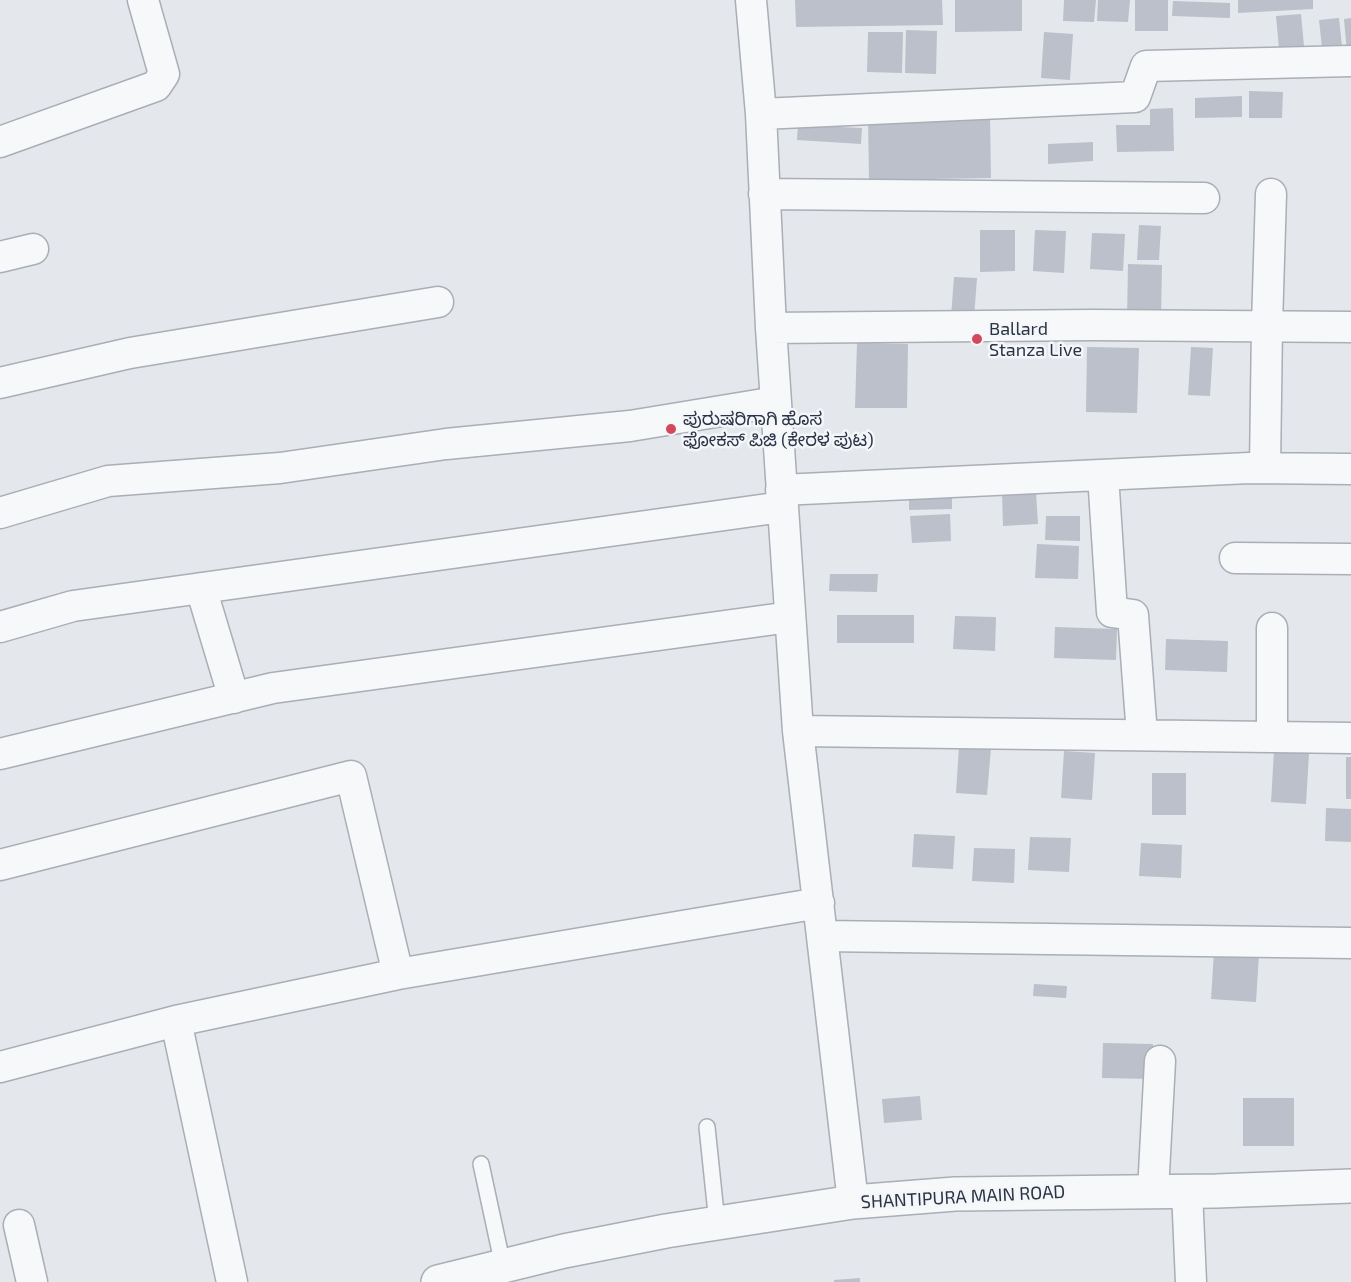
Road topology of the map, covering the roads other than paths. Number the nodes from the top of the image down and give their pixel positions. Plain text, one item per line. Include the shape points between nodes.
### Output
1 (143, 0) edge
2 (751, 0) edge
3 (1351, 61) edge
4 (761, 114) junction
5 (0, 142) edge
6 (764, 194) junction
7 (1272, 194) dead end
8 (1204, 198) dead end
9 (33, 249) dead end
10 (0, 256) edge
11 (438, 302) dead end
12 (1266, 326) junction
13 (1351, 327) edge
14 (771, 328) junction
15 (0, 383) edge
16 (776, 402) junction
17 (1265, 468) junction
18 (1351, 469) edge
19 (1102, 475) junction
20 (782, 498) junction
21 (0, 513) edge
22 (1234, 558) dead end
23 (1351, 559) edge
24 (201, 588) junction
25 (790, 617) junction
26 (0, 627) edge
27 (1272, 628) dead end
28 (234, 698) junction
29 (798, 731) junction
30 (1142, 735) junction
31 (1272, 737) junction
32 (1351, 738) edge
33 (0, 754) edge
34 (0, 865) edge
35 (819, 903) junction
36 (822, 936) junction
37 (1351, 943) edge
38 (398, 974) junction
39 (176, 1021) junction
40 (1160, 1061) dead end
41 (0, 1067) edge
42 (707, 1127) dead end
43 (481, 1164) dead end
44 (1351, 1186) edge
45 (1154, 1191) junction
46 (1187, 1191) junction
47 (853, 1202) junction
48 (717, 1223) junction
49 (19, 1225) dead end
50 (503, 1266) junction
51 (32, 1282) edge
52 (232, 1282) edge
53 (438, 1282) edge
54 (1191, 1282) edge

1 - 5 street via 164,74 156,86
2 - 4 street
3 - 4 street via 1146,66 1135,97
4 - 6 street
6 - 8 street
6 - 14 street
7 - 12 street
9 - 10 street
11 - 15 street via 130,352
12 - 13 street
12 - 14 street
12 - 17 street
14 - 16 street
16 - 20 street
16 - 21 street via 630,426 446,444 280,468 108,482
17 - 18 street
17 - 19 street
19 - 20 street
19 - 30 street via 1112,612 1133,615
20 - 24 street
20 - 25 street
22 - 23 street
24 - 26 street via 74,606
24 - 28 street
25 - 28 street via 273,688
25 - 29 street
27 - 31 street
28 - 33 street
29 - 30 street
29 - 35 street
30 - 31 street
31 - 32 street
34 - 38 street via 351,776
35 - 36 street
35 - 38 street
36 - 37 street
36 - 47 street
38 - 39 street
39 - 41 street
39 - 52 street
40 - 45 street
42 - 48 lane
43 - 50 lane
44 - 46 street, SHANTIPURA MAIN ROAD
45 - 46 street, SHANTIPURA MAIN ROAD
45 - 47 street, SHANTIPURA MAIN ROAD via 955,1194
46 - 54 street
47 - 48 street, SHANTIPURA MAIN ROAD
48 - 50 street, SHANTIPURA MAIN ROAD
49 - 51 street
50 - 53 street, SHANTIPURA MAIN ROAD

